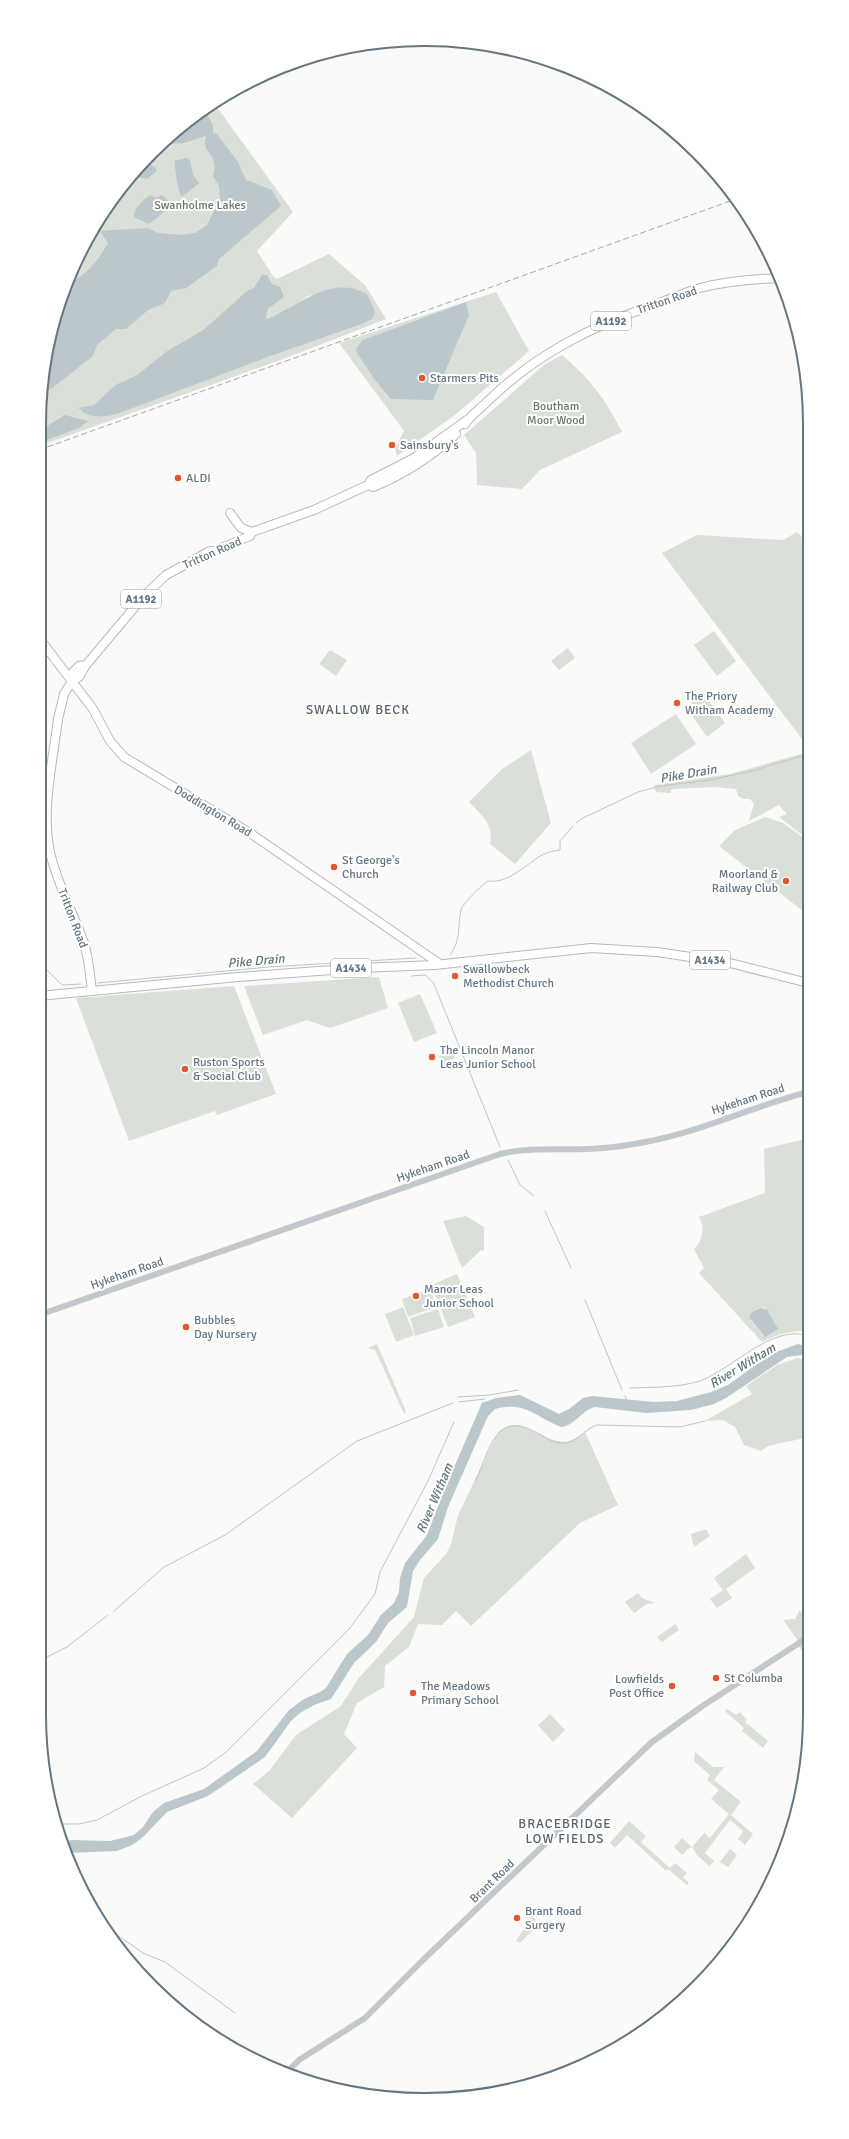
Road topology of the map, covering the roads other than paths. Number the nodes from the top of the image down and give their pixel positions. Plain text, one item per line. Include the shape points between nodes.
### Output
1 (773, 278) edge
2 (467, 420) junction
3 (409, 470) junction
4 (384, 473) junction
5 (368, 485) junction
6 (230, 513) dead end
7 (252, 532) junction
8 (46, 647) edge
9 (72, 681) junction
10 (420, 951) junction
11 (440, 964) junction
12 (415, 966) junction
13 (803, 982) edge
14 (92, 991) junction
15 (46, 995) edge
16 (803, 1093) edge
17 (46, 1312) edge
18 (803, 1640) edge
19 (291, 2068) edge

1 - 2 main road, Tritton Road / A1192 via 750,278 699,288 605,323 562,344 533,363
2 - 3 main road, Tritton Road / A1192 via 434,454
2 - 4 main road, Tritton Road / A1192 via 422,453
3 - 4 main road via 392,475
3 - 5 main road, Tritton Road / A1192 via 373,487
4 - 5 main road, Tritton Road / A1192 via 371,480
5 - 7 main road, Tritton Road / A1192 via 314,510
6 - 7 main road via 240,528
7 - 9 main road, Tritton Road / A1192 via 225,541 176,568 158,582
8 - 9 main road, Doddington Road
9 - 10 main road, Doddington Road via 93,709 110,741 132,763 250,833
9 - 14 main road, Tritton Road / A1192 via 64,694 59,713 47,806 48,829 56,874 86,951
10 - 11 main road, Doddington Road
10 - 12 main road via 422,960
11 - 12 main road, A1434
11 - 13 main road, A1434 via 591,948 632,950 747,966
12 - 14 main road, A1434 via 238,977
14 - 15 main road, A1434
16 - 17 street, Hykeham Road via 646,1142 590,1149 508,1152
18 - 19 street, Brant Road via 652,1742 364,2018 299,2060

